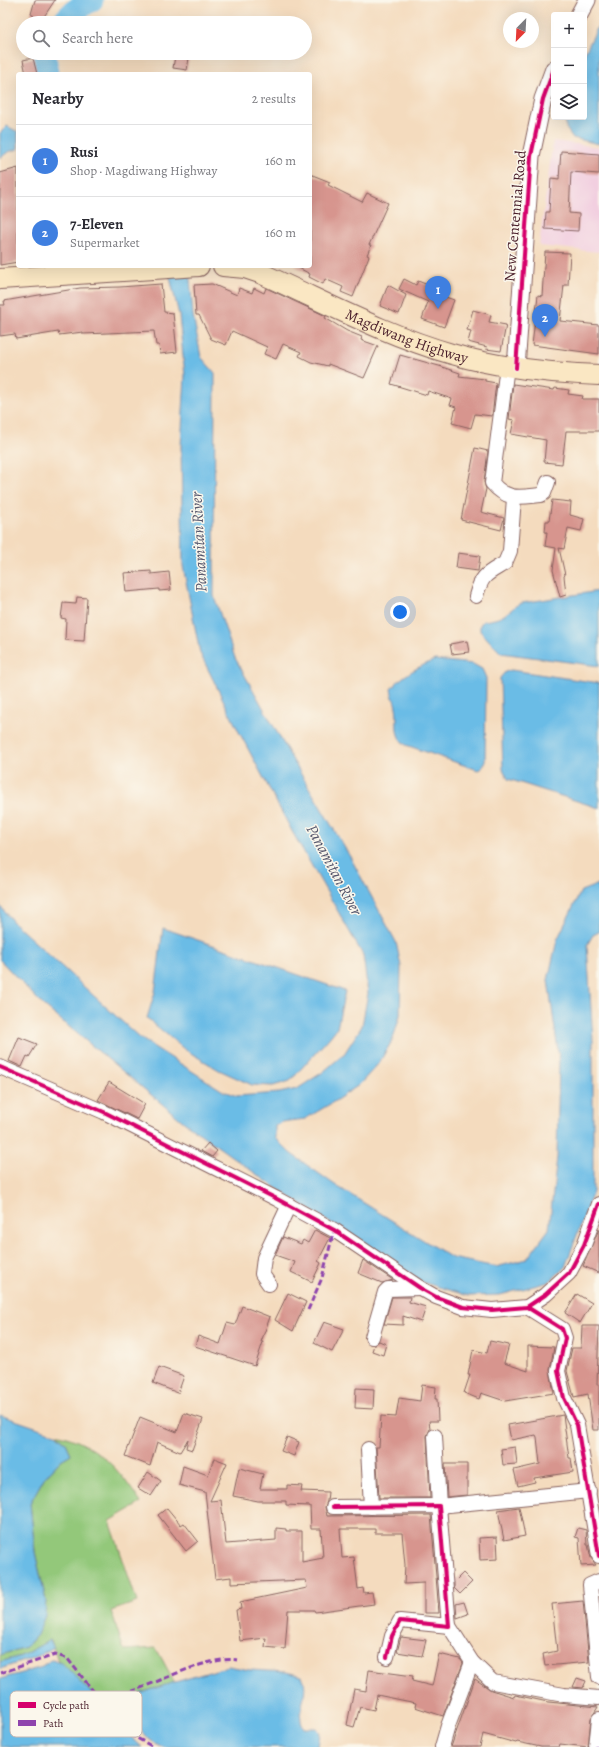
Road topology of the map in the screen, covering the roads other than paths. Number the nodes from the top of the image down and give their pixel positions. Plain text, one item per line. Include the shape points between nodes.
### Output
1 (587, 0) edge
2 (581, 12) edge
3 (551, 77) edge
4 (172, 268) edge
5 (245, 268) edge
6 (0, 279) edge
7 (512, 367) junction
8 (599, 375) edge
9 (548, 482) dead end
10 (514, 498) junction
11 (476, 596) dead end
12 (0, 1067) edge
13 (599, 1204) edge
14 (289, 1205) junction
15 (269, 1284) dead end
16 (420, 1288) junction
17 (527, 1307) junction
18 (372, 1337) dead end
19 (436, 1436) dead end
20 (368, 1449) dead end
21 (589, 1491) junction
22 (439, 1506) junction
23 (333, 1507) dead end
24 (371, 1507) junction
25 (599, 1556) edge
26 (599, 1581) edge
27 (449, 1626) junction
28 (387, 1657) dead end
29 (472, 1662) junction
30 (599, 1677) edge
31 (599, 1698) edge
32 (599, 1719) edge
33 (596, 1746) dead end
34 (442, 1747) edge

1 - 2 street
3 - 7 street, New Centennial Road via 543,99 531,156
4 - 6 main road
5 - 7 main road, Magdiwang Highway via 394,334 453,355
7 - 8 main road, Magdiwang Highway via 544,372
7 - 10 street via 492,483 500,492
9 - 10 street via 541,495
10 - 11 street via 510,551 505,564 484,576 479,582
12 - 14 street via 104,1112
13 - 17 street via 584,1244 569,1273
14 - 15 street via 264,1258 262,1274
14 - 16 street via 334,1230
16 - 17 street via 463,1307 492,1310
16 - 18 street via 388,1289 385,1292
17 - 21 street via 562,1329 565,1338 558,1371 564,1398 577,1425
19 - 22 street
20 - 24 street
21 - 22 street
21 - 25 street
22 - 24 street
22 - 27 street
23 - 24 street
26 - 30 street via 590,1584
27 - 28 street via 400,1621 392,1636
27 - 29 street
29 - 31 street via 493,1682 564,1695
29 - 34 street
32 - 33 street

